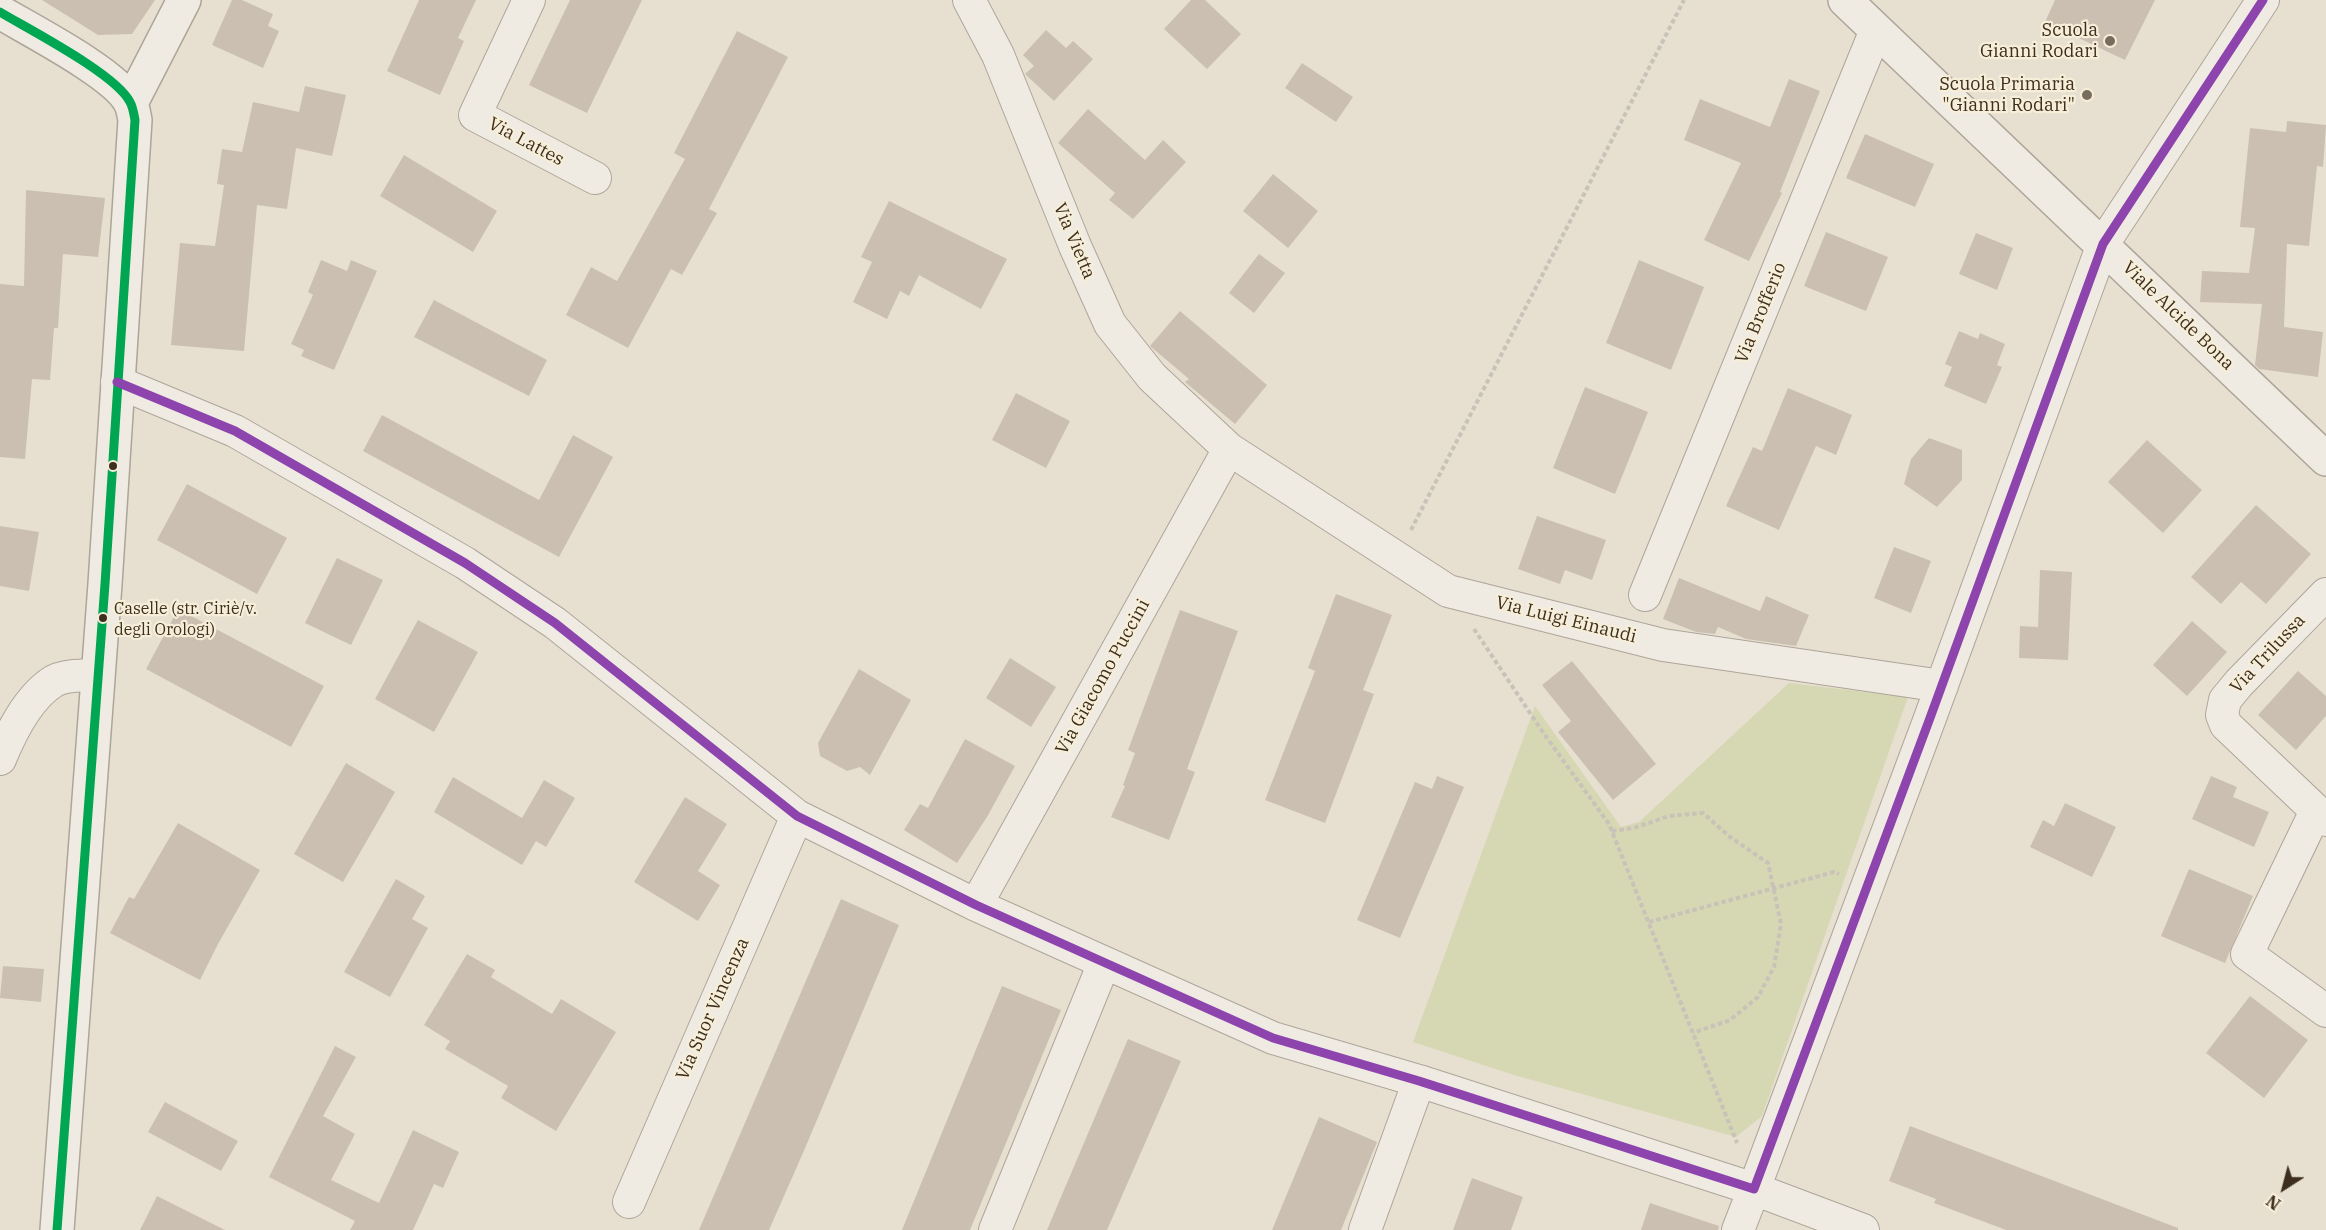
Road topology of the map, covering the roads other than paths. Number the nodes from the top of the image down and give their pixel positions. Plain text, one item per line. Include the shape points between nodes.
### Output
1 (184, 0) edge
2 (529, 0) edge
3 (969, 0) edge
4 (1845, 0) edge
5 (2263, 0) edge
6 (0, 12) edge
7 (1876, 30) junction
8 (131, 103) junction
9 (595, 178) dead end
10 (2103, 244) junction
11 (117, 382) junction
12 (1229, 449) junction
13 (2326, 459) edge
14 (2326, 594) edge
15 (1645, 596) dead end
16 (96, 676) junction
17 (1942, 686) junction
18 (0, 759) edge
19 (797, 816) junction
20 (2321, 816) edge
21 (976, 905) junction
22 (1104, 963) junction
23 (2326, 1011) edge
24 (1419, 1081) junction
25 (1754, 1189) junction
26 (629, 1202) dead end
27 (57, 1230) edge
28 (995, 1230) edge
29 (1365, 1230) edge
30 (1738, 1230) edge
31 (1863, 1230) edge

1 - 8 street
2 - 9 street, Via Lattes via 475,115
3 - 12 street, Via Vietta via 998,55 1110,324 1152,377
4 - 7 street, Viale Alcide Bona
5 - 10 street
6 - 8 street via 90,66 117,85
7 - 10 street, Viale Alcide Bona
7 - 15 street, Via Brofferio
8 - 11 street via 135,133
10 - 13 street, Viale Alcide Bona
10 - 17 street
11 - 16 street
11 - 19 street via 235,431 465,563 555,623
12 - 17 street, Via Luigi Einaudi via 1448,591 1663,645
12 - 21 street, Via Giacomo Puccini
14 - 20 street, Via Trilussa via 2239,682 2225,700 2222,716 2226,725
16 - 18 street via 55,681 29,705 10,734
16 - 27 street
17 - 25 street
19 - 21 street
19 - 26 street, Via Suor Vincenza
20 - 23 street via 2247,954
21 - 22 street
22 - 24 street via 1273,1038
22 - 28 street
24 - 25 street
24 - 29 street
25 - 30 street
25 - 31 street

